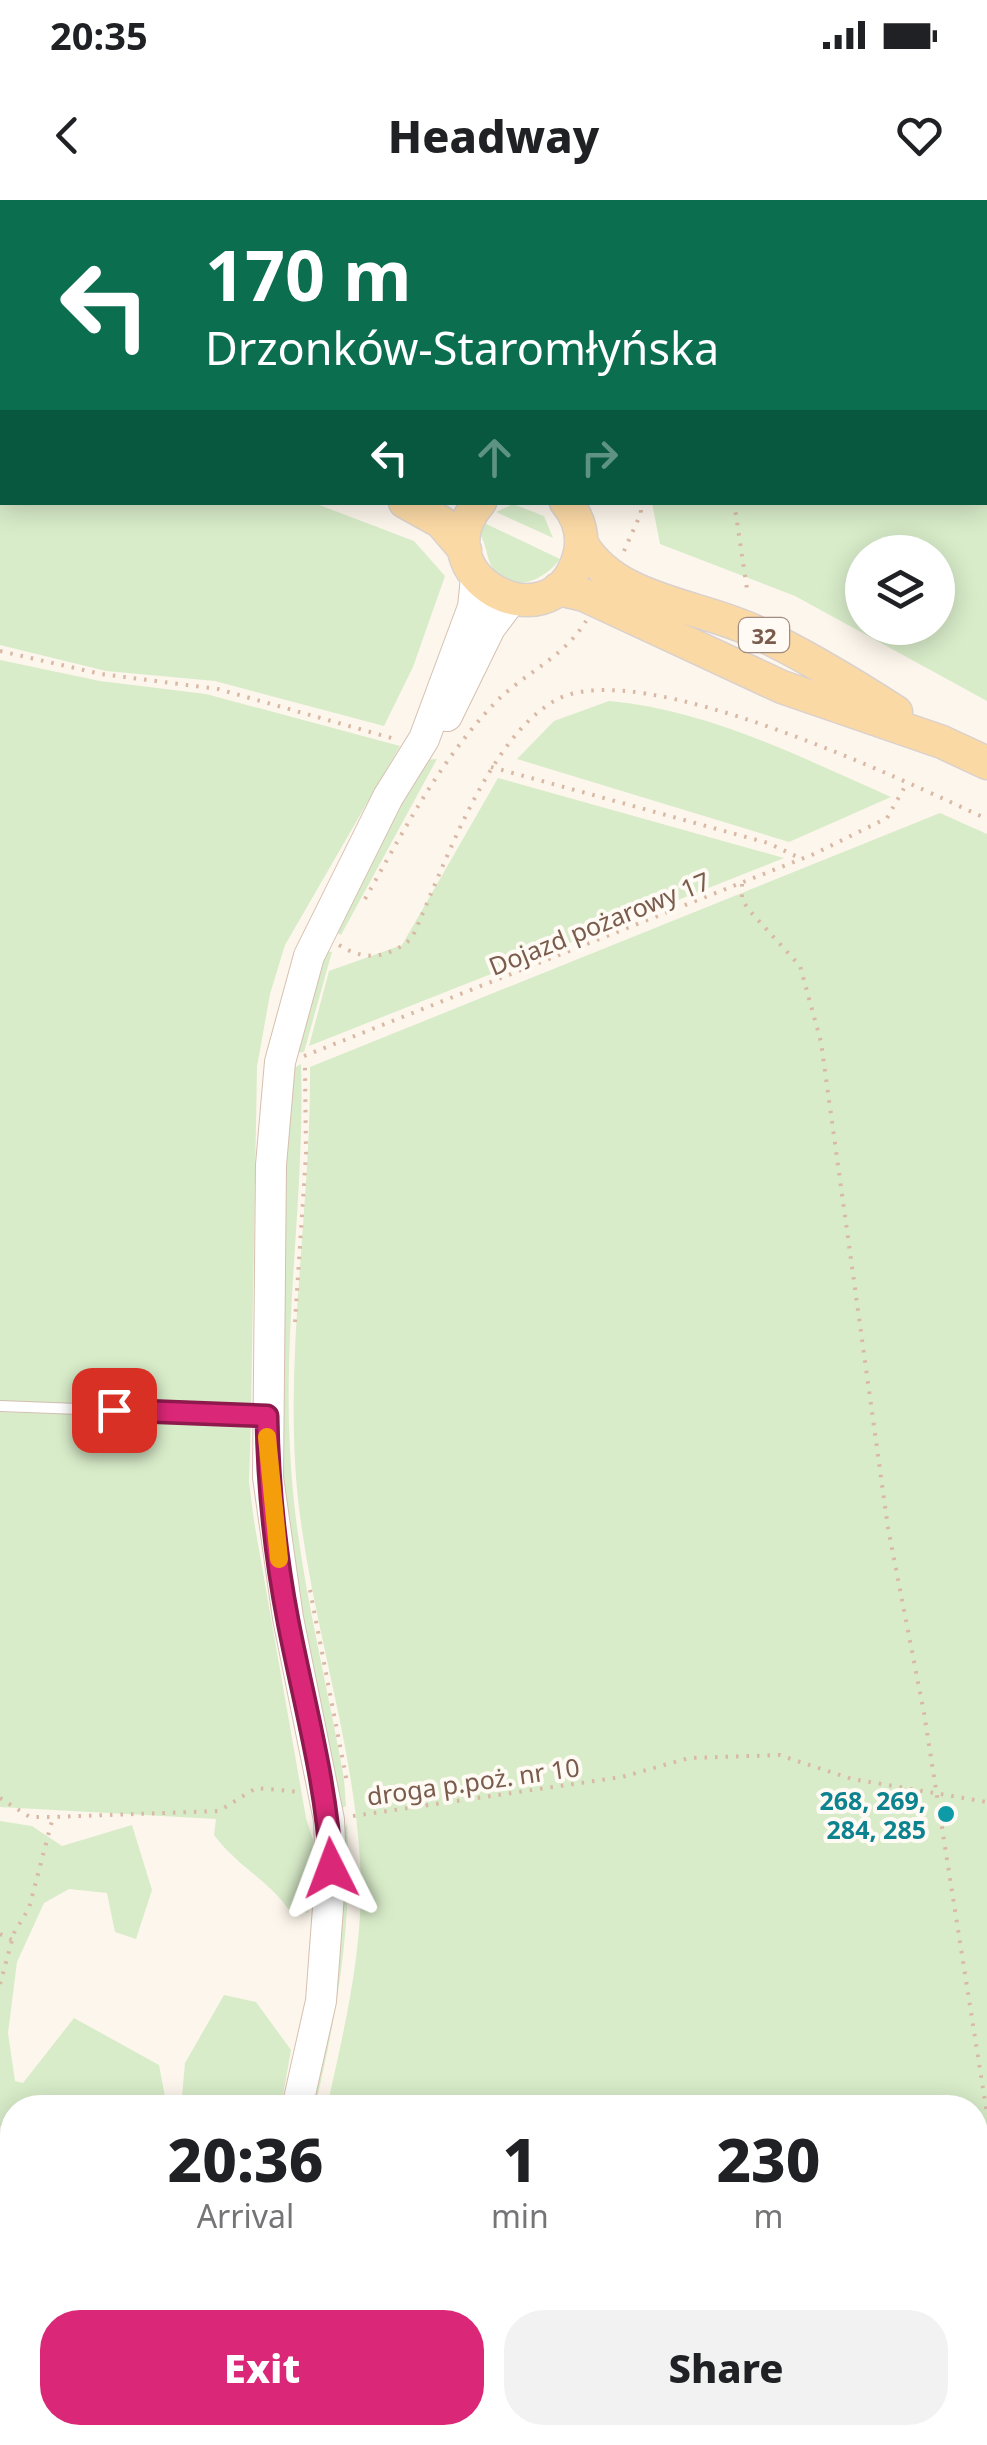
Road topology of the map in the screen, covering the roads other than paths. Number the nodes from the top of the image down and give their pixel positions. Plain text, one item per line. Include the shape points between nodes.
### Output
1 (410, 505) edge
2 (478, 505) edge
3 (568, 505) edge
4 (582, 544) junction
5 (470, 564) junction
6 (604, 588) junction
7 (558, 590) junction
8 (511, 600) junction
9 (422, 743) junction
10 (987, 763) edge
11 (0, 1406) edge
12 (267, 1416) junction
13 (301, 2095) edge

1 - 5 main road via 441,522
2 - 5 main road via 465,530
3 - 4 main road, 32
4 - 6 main road, 32
4 - 7 main road via 575,569
5 - 8 main road via 487,589
5 - 9 main road via 473,607
6 - 7 main road, 32
6 - 10 main road, 32 via 710,612 777,642
7 - 8 main road, 32
8 - 9 main road via 490,628 455,706
9 - 12 main road via 388,797 335,941 296,992 293,1058 271,1165
11 - 12 lane
12 - 13 main road via 268,1477 288,1618 342,1809 321,2001

